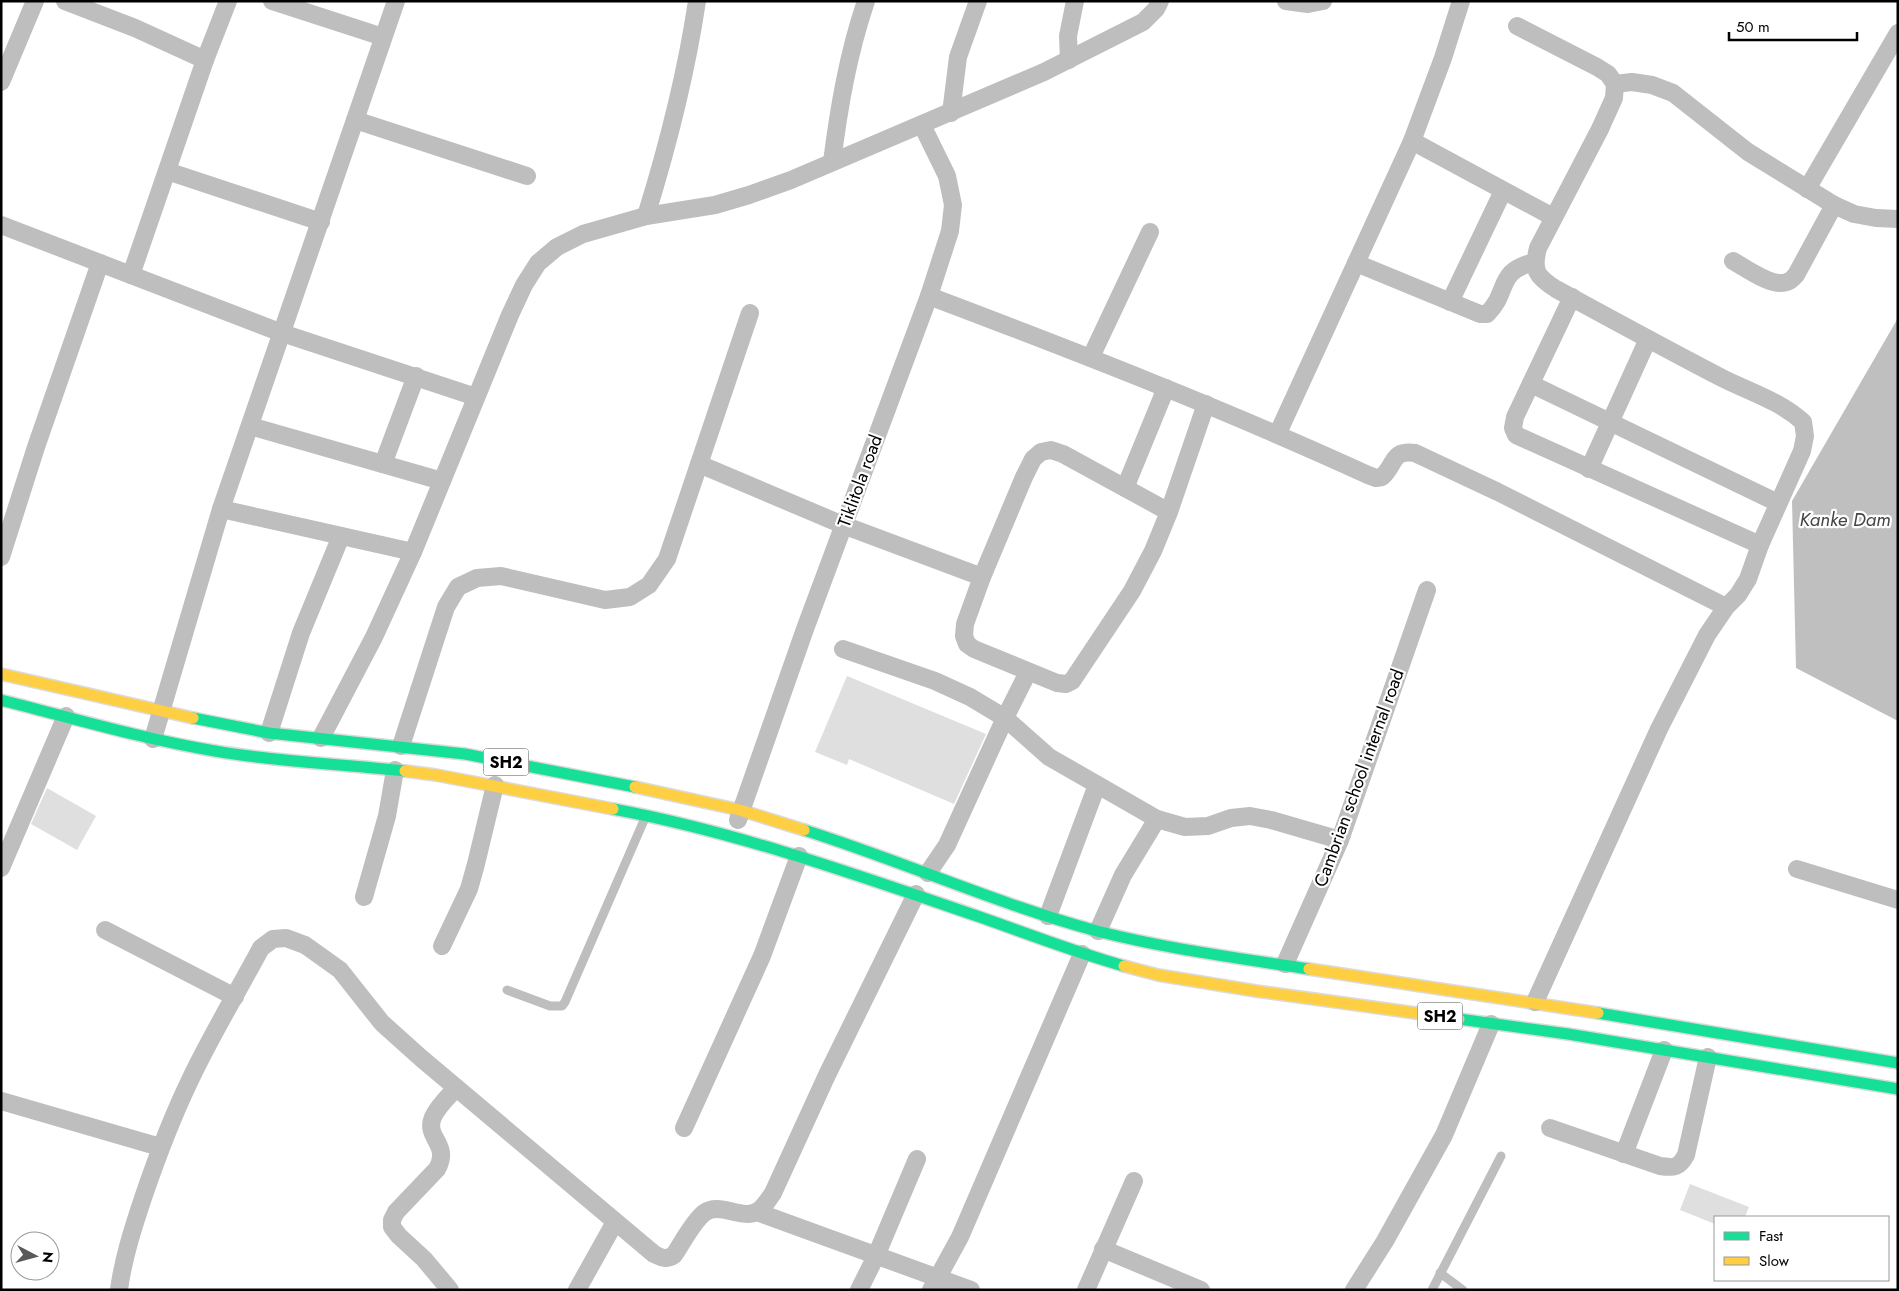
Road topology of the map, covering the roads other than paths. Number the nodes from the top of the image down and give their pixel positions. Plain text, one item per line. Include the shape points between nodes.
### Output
1 (35, 1) edge
2 (228, 1) edge
3 (272, 1) edge
4 (396, 1) edge
5 (697, 1) edge
6 (866, 1) edge
7 (978, 1) edge
8 (1075, 1) edge
9 (1175, 1) edge
10 (1286, 1) edge
11 (1323, 1) edge
12 (1461, 1) edge
13 (74, 3) edge
14 (1158, 5) edge
15 (1517, 26) dead end
16 (1898, 33) edge
17 (383, 37) junction
18 (205, 60) junction
19 (1069, 60) junction
20 (1, 82) edge
21 (1614, 84) junction
22 (951, 112) junction
23 (355, 120) junction
24 (922, 125) junction
25 (1412, 141) junction
26 (832, 162) junction
27 (167, 171) junction
28 (527, 176) dead end
29 (1807, 189) junction
30 (1503, 190) junction
31 (1834, 204) junction
32 (646, 216) junction
33 (1553, 217) junction
34 (1898, 219) edge
35 (321, 222) junction
36 (1, 225) edge
37 (1150, 232) dead end
38 (1732, 261) dead end
39 (1535, 262) junction
40 (100, 263) junction
41 (1356, 263) junction
42 (131, 275) junction
43 (929, 296) junction
44 (1572, 297) junction
45 (1450, 302) junction
46 (750, 314) dead end
47 (282, 333) junction
48 (1648, 339) junction
49 (1091, 358) junction
50 (416, 376) junction
51 (1531, 384) junction
52 (1166, 388) junction
53 (476, 397) junction
54 (1206, 404) junction
55 (1610, 423) junction
56 (250, 426) junction
57 (1278, 434) junction
58 (384, 464) junction
59 (699, 464) junction
60 (1589, 469) junction
61 (442, 481) junction
62 (1125, 488) junction
63 (1778, 503) junction
64 (221, 509) junction
65 (1169, 512) junction
66 (7, 514) edge
67 (843, 525) junction
68 (342, 536) junction
69 (1760, 545) junction
70 (413, 552) junction
71 (1, 557) edge
72 (982, 577) junction
73 (1427, 590) dead end
74 (1726, 607) junction
75 (843, 648) dead end
76 (1028, 672) junction
77 (1, 674) edge
78 (1, 700) edge
79 (161, 712) junction
80 (66, 716) junction
81 (1005, 718) junction
82 (269, 733) junction
83 (321, 738) junction
84 (153, 739) junction
85 (401, 746) junction
86 (395, 770) junction
87 (495, 785) junction
88 (1096, 786) junction
89 (740, 810) junction
90 (646, 815) junction
91 (1157, 819) junction
92 (732, 837) junction
93 (1340, 840) junction
94 (799, 856) junction
95 (1, 868) edge
96 (1798, 869) dead end
97 (928, 873) junction
98 (916, 894) junction
99 (364, 897) dead end
100 (1898, 900) edge
101 (1048, 916) junction
102 (105, 930) dead end
103 (1098, 931) junction
104 (442, 946) dead end
105 (1082, 954) junction
106 (1284, 964) junction
107 (507, 990) dead end
108 (235, 997) junction
109 (1535, 1002) junction
110 (1491, 1024) junction
111 (1664, 1050) junction
112 (1708, 1057) junction
113 (1898, 1063) edge
114 (456, 1088) junction
115 (1898, 1089) edge
116 (1, 1101) edge
117 (684, 1128) dead end
118 (1550, 1128) dead end
119 (160, 1147) junction
120 (1624, 1154) junction
121 (1501, 1156) dead end
122 (917, 1159) dead end
123 (1134, 1181) dead end
124 (757, 1212) junction
125 (615, 1222) junction
126 (1103, 1249) junction
127 (876, 1256) junction
128 (1440, 1273) junction
129 (934, 1284) edge
130 (119, 1290) edge
131 (450, 1290) edge
132 (577, 1290) edge
133 (859, 1290) edge
134 (971, 1290) edge
135 (1086, 1290) edge
136 (1201, 1290) edge
137 (1354, 1290) edge
138 (1432, 1290) edge
139 (1463, 1290) edge

1 - 20 street
2 - 18 street
3 - 17 street
4 - 17 street
5 - 32 street via 679,100
6 - 26 street via 847,64
7 - 22 street via 958,57
8 - 19 street via 1068,36
9 - 14 street
10 - 11 street via 1308,4
12 - 25 street
13 - 18 street
14 - 19 street via 1143,22
15 - 21 street via 1597,67 1608,74
16 - 29 street
17 - 23 street
18 - 27 street
19 - 22 street
21 - 29 street via 1652,85 1672,93 1748,152
21 - 33 street via 1614,98 1600,129
22 - 24 street
23 - 28 street
23 - 35 street
24 - 26 street
24 - 43 street, Tiklitola road via 947,176 953,205 950,231
25 - 30 street
25 - 41 street
26 - 32 street via 749,195
27 - 35 street
27 - 42 street
29 - 31 street
30 - 33 street
30 - 45 street
31 - 34 street via 1854,214
31 - 38 street via 1796,275 1789,282 1770,282
32 - 53 street via 582,234 538,262 510,314
33 - 39 street
35 - 47 street
36 - 40 street
37 - 49 street
39 - 44 street via 1537,273 1544,282
39 - 45 street via 1514,269 1493,309 1487,314
40 - 42 street
40 - 66 street via 36,447
41 - 45 street
41 - 57 street
42 - 47 street
43 - 49 street
43 - 67 street, Tiklitola road
44 - 48 street
44 - 51 street
46 - 59 street
47 - 50 street
47 - 56 street
48 - 55 street
48 - 63 street via 1782,406 1803,422 1802,452
49 - 52 street
50 - 53 street
50 - 58 street
51 - 55 street
51 - 60 street via 1515,417 1513,428 1516,435
52 - 54 street
52 - 62 street
53 - 61 street
54 - 57 street
54 - 65 street
55 - 60 street
55 - 63 street
56 - 58 street
56 - 64 street
57 - 74 street via 1376,478 1387,473 1398,454 1415,454 1498,492
58 - 61 street
59 - 67 street
59 - 85 street via 667,558 649,585 630,597 605,600 501,576 476,578 458,587 446,607
60 - 69 street
61 - 70 street
62 - 65 street
62 - 72 street via 1063,454 1051,450 1041,452 1033,459 1024,477
63 - 69 street
64 - 68 street
64 - 79 street
65 - 76 street via 1132,591 1072,681 1057,683
66 - 71 street
67 - 72 street
67 - 89 street, Tiklitola road
68 - 70 street
68 - 82 street via 301,633
69 - 74 street via 1748,579
70 - 83 street via 374,637
72 - 76 street via 965,624 967,644
73 - 93 street, Cambrian school internal road
74 - 109 street via 1659,729
75 - 81 street via 935,681
76 - 81 street
77 - 79 main road, SH2
78 - 80 main road, SH2
79 - 82 main road, SH2
79 - 84 street
80 - 84 main road, SH2
80 - 95 street
81 - 88 street via 1049,757
81 - 97 street via 947,845
82 - 83 main road, SH2
83 - 85 main road, SH2
84 - 86 main road, SH2 via 244,756
85 - 89 main road, SH2 via 541,768
86 - 87 main road, SH2
86 - 99 street via 387,816
87 - 90 main road, SH2
87 - 104 street via 469,890
88 - 91 street
88 - 101 street
89 - 92 street, Tiklitola road
89 - 97 main road, SH2
90 - 92 main road, SH2
90 - 107 lane via 562,1006 550,1006
91 - 93 street via 1185,828 1250,816
91 - 103 street via 1123,875
92 - 94 main road, SH2
93 - 106 street, Cambrian school internal road
94 - 98 main road, SH2
94 - 117 street via 762,956
96 - 100 street
97 - 101 main road, SH2
98 - 105 main road, SH2
98 - 124 street via 773,1193
101 - 103 main road, SH2
102 - 108 street
103 - 106 main road, SH2 via 1191,952
105 - 110 main road, SH2 via 1158,975
105 - 129 street via 960,1237
106 - 109 main road, SH2
108 - 114 street via 261,948 272,939 286,938 305,945 340,970 382,1023
108 - 119 street via 191,1078
109 - 113 main road, SH2
110 - 111 main road, SH2
110 - 137 street via 1444,1135
111 - 112 main road, SH2
111 - 120 street
112 - 115 main road, SH2
112 - 120 street via 1686,1155 1680,1165 1673,1168 1660,1166
114 - 125 street
114 - 131 street via 433,1117 431,1126 442,1152 442,1161 392,1220 398,1236 424,1258
116 - 119 street
118 - 120 street
119 - 130 street via 136,1220
121 - 128 lane
122 - 127 street
123 - 126 street
124 - 125 street via 705,1212 668,1259 654,1254
124 - 127 street
125 - 132 street
126 - 135 street
126 - 136 street
127 - 129 street
127 - 133 street
128 - 138 lane
128 - 139 lane
129 - 134 street

